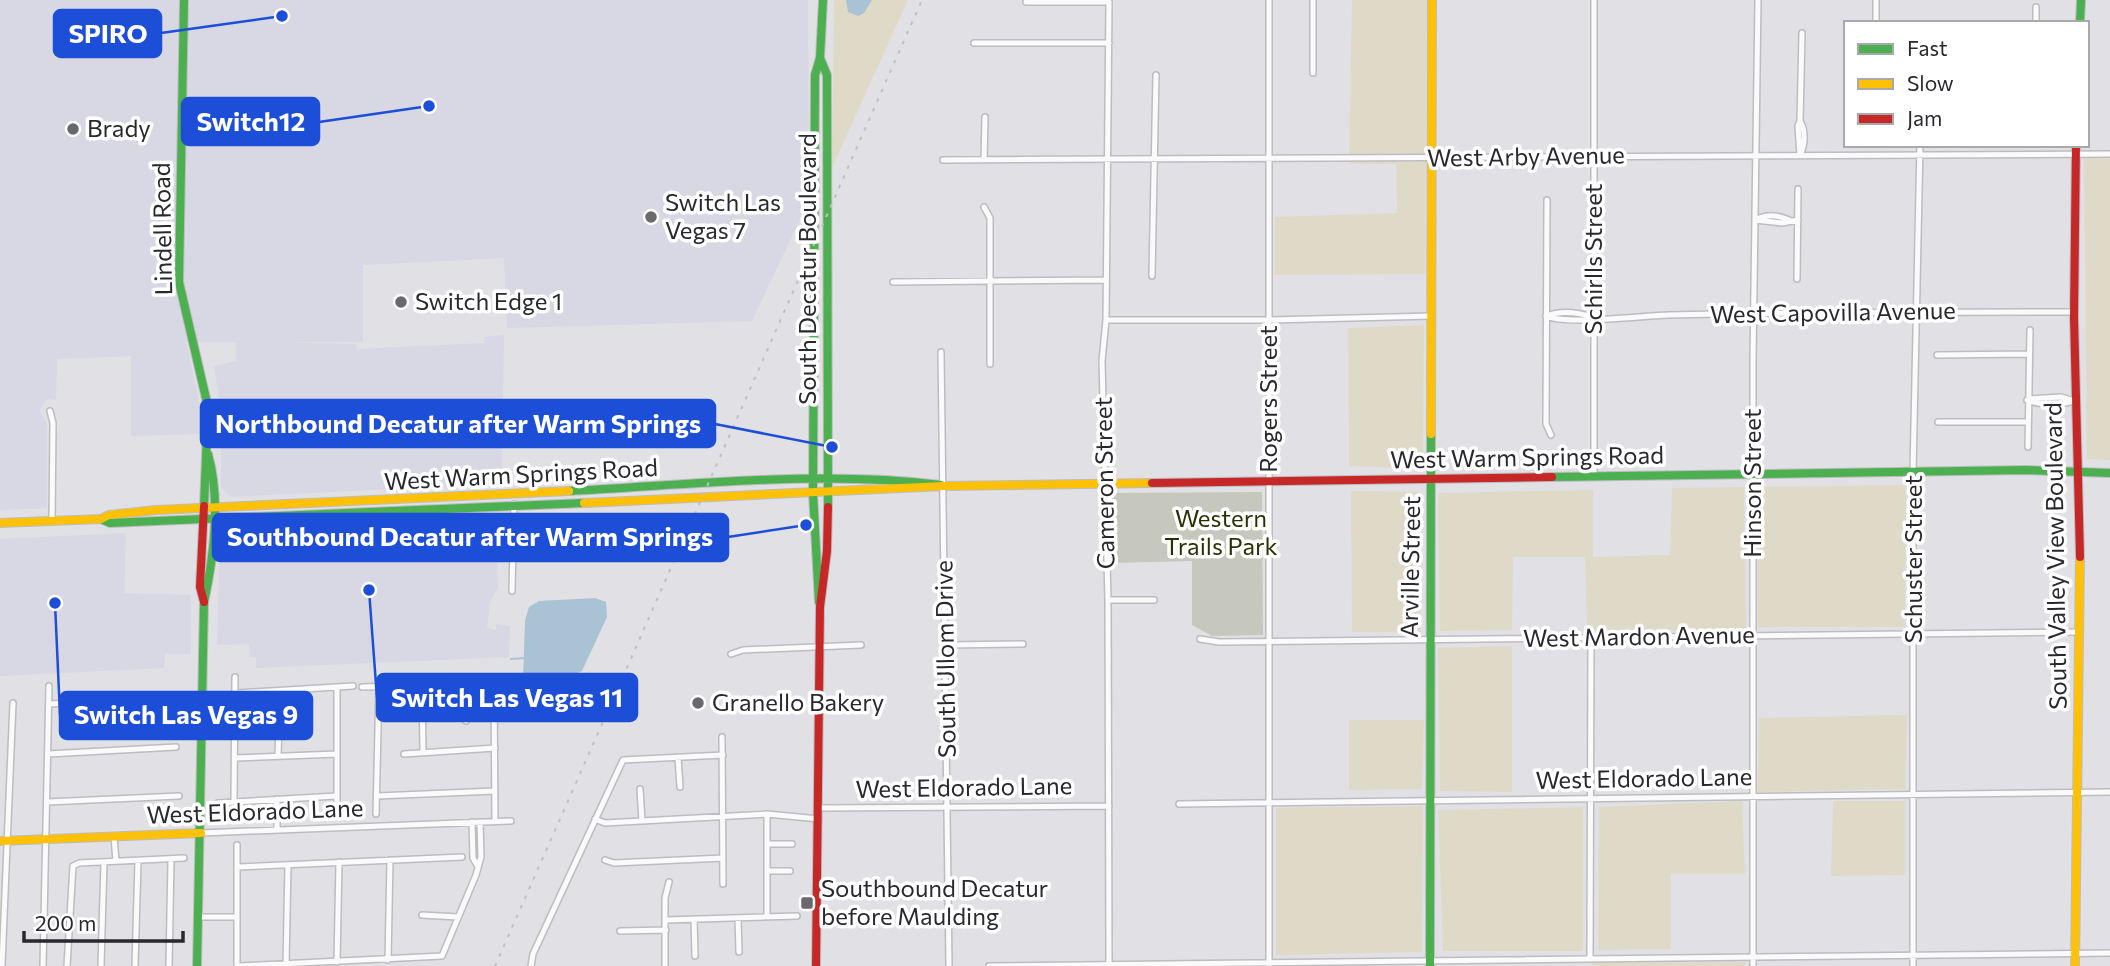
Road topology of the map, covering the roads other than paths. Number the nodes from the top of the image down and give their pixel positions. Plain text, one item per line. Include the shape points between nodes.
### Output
1 (184, 0) edge
2 (1269, 0) edge
3 (1314, 0) edge
4 (1432, 0) edge
5 (1594, 0) edge
6 (1758, 0) edge
7 (1876, 0) edge
8 (2081, 0) edge
9 (1110, 1) edge
10 (820, 2) edge
11 (1026, 2) dead end
12 (2036, 7) dead end
13 (1876, 21) edge
14 (2036, 21) edge
15 (2080, 21) edge
16 (1802, 33) dead end
17 (974, 43) dead end
18 (1109, 43) junction
19 (820, 58) junction
20 (1313, 73) dead end
21 (1156, 75) dead end
22 (985, 117) dead end
23 (1914, 147) edge
24 (1919, 147) edge
25 (2076, 149) edge
26 (1917, 153) junction
27 (1756, 154) junction
28 (2110, 154) edge
29 (1800, 155) junction
30 (1595, 156) junction
31 (1431, 158) junction
32 (943, 160) dead end
33 (985, 160) junction
34 (1107, 160) junction
35 (1153, 160) junction
36 (1269, 160) junction
37 (1798, 189) dead end
38 (1547, 200) dead end
39 (984, 207) dead end
40 (1755, 220) junction
41 (1798, 220) junction
42 (1152, 275) dead end
43 (1797, 279) dead end
44 (1106, 280) junction
45 (990, 281) junction
46 (893, 282) dead end
47 (1917, 312) junction
48 (2074, 313) junction
49 (1753, 314) junction
50 (1433, 316) junction
51 (1546, 316) junction
52 (1593, 317) junction
53 (1106, 320) junction
54 (1269, 320) junction
55 (2030, 330) dead end
56 (941, 352) dead end
57 (2029, 354) junction
58 (1937, 355) dead end
59 (990, 364) dead end
60 (2027, 400) junction
61 (2074, 401) junction
62 (50, 411) dead end
63 (1938, 422) dead end
64 (2027, 422) junction
65 (1551, 435) dead end
66 (2028, 447) dead end
67 (2076, 470) junction
68 (1913, 472) junction
69 (2110, 472) edge
70 (1754, 475) junction
71 (1594, 477) junction
72 (1432, 478) junction
73 (814, 480) junction
74 (828, 480) junction
75 (1269, 480) junction
76 (1106, 482) junction
77 (944, 486) junction
78 (814, 493) junction
79 (828, 493) junction
80 (514, 504) junction
81 (207, 508) junction
82 (101, 519) junction
83 (202, 520) junction
84 (212, 520) junction
85 (52, 521) junction
86 (0, 523) edge
87 (512, 591) dead end
88 (1108, 600) junction
89 (1154, 600) dead end
90 (204, 601) junction
91 (820, 607) junction
92 (2078, 632) junction
93 (1914, 634) junction
94 (1753, 636) junction
95 (1591, 638) junction
96 (1200, 639) dead end
97 (1429, 639) junction
98 (1270, 642) junction
99 (1023, 644) dead end
100 (862, 645) dead end
101 (947, 645) junction
102 (821, 646) junction
103 (731, 654) dead end
104 (235, 677) dead end
105 (467, 685) junction
106 (49, 686) dead end
107 (353, 686) dead end
108 (422, 686) junction
109 (362, 687) dead end
110 (379, 687) junction
111 (337, 688) junction
112 (280, 691) junction
113 (236, 693) junction
114 (178, 698) dead end
115 (13, 703) dead end
116 (49, 704) junction
117 (466, 721) dead end
118 (722, 737) dead end
119 (176, 747) dead end
120 (495, 748) junction
121 (423, 752) junction
122 (48, 754) junction
123 (337, 754) junction
124 (404, 754) dead end
125 (723, 755) junction
126 (278, 756) junction
127 (678, 757) junction
128 (235, 758) junction
129 (680, 787) dead end
130 (640, 789) dead end
131 (495, 791) junction
132 (2076, 792) junction
133 (2110, 792) edge
134 (1914, 794) junction
135 (179, 796) dead end
136 (337, 796) junction
137 (377, 796) junction
138 (1753, 796) junction
139 (277, 799) junction
140 (1591, 800) junction
141 (47, 802) junction
142 (234, 802) junction
143 (1431, 802) junction
144 (218, 803) dead end
145 (1179, 803) dead end
146 (1270, 803) junction
147 (948, 806) junction
148 (1109, 806) junction
149 (820, 808) junction
150 (337, 812) dead end
151 (376, 814) dead end
152 (767, 814) junction
153 (723, 817) junction
154 (595, 819) junction
155 (819, 819) junction
156 (495, 821) junction
157 (511, 821) dead end
158 (642, 821) junction
159 (472, 822) junction
160 (480, 822) junction
161 (278, 830) junction
162 (201, 833) junction
163 (114, 837) junction
164 (46, 839) junction
165 (4, 841) edge
166 (767, 844) junction
167 (792, 844) dead end
168 (237, 845) dead end
169 (462, 857) dead end
170 (184, 858) dead end
171 (723, 858) junction
172 (172, 859) junction
173 (390, 860) junction
174 (605, 860) dead end
175 (116, 861) junction
176 (138, 861) junction
177 (104, 862) junction
178 (339, 862) junction
179 (288, 864) junction
180 (477, 865) junction
181 (237, 867) junction
182 (790, 871) dead end
183 (767, 872) junction
184 (669, 882) dead end
185 (723, 884) dead end
186 (422, 915) dead end
187 (797, 916) dead end
188 (199, 917) junction
189 (237, 917) junction
190 (458, 917) junction
191 (767, 917) junction
192 (738, 918) junction
193 (694, 919) junction
194 (666, 920) junction
195 (666, 930) junction
196 (620, 931) dead end
197 (739, 952) dead end
198 (2075, 953) junction
199 (2110, 953) edge
200 (1913, 954) junction
201 (695, 956) dead end
202 (1753, 956) junction
203 (1590, 958) junction
204 (388, 960) junction
205 (337, 962) junction
206 (286, 964) junction
207 (1430, 964) edge
208 (2, 965) edge
209 (1069, 965) edge
210 (1109, 965) edge
211 (1269, 965) edge
212 (43, 966) edge
213 (67, 966) edge
214 (102, 966) edge
215 (135, 966) edge
216 (169, 966) edge
217 (197, 966) edge
218 (238, 966) edge
219 (531, 966) edge
220 (665, 966) edge
221 (816, 966) edge
222 (949, 966) edge
223 (989, 966) edge
224 (1753, 966) edge
225 (1913, 966) edge
226 (2075, 966) edge

1 - 81 main road, Lindell Road via 179,282 205,384
2 - 36 street, Rogers Street
3 - 20 street
4 - 31 main road, Arville Street
5 - 30 street, Schirlls Street
6 - 27 street, Hinson Street
7 - 13 street
8 - 15 main road
9 - 11 street
9 - 18 street, Cameron Street
10 - 19 main road, South Decatur Boulevard
12 - 14 street
16 - 29 street via 1804,148
17 - 18 street
18 - 34 street, Cameron Street
19 - 73 main road, South Decatur Boulevard via 815,75
19 - 74 main road, South Decatur Boulevard via 827,75
21 - 35 street
22 - 33 street
23 - 26 street, Schuster Street
24 - 26 street, Schuster Street
25 - 26 street, West Arby Avenue
25 - 28 street, West Arby Avenue
25 - 48 main road, South Valley View Boulevard
26 - 29 street, West Arby Avenue
26 - 47 street, Schuster Street
27 - 29 street, West Arby Avenue
27 - 30 street, West Arby Avenue
27 - 40 street, Hinson Street
30 - 31 street, West Arby Avenue
30 - 52 street, Schirlls Street
31 - 36 street, West Arby Avenue
31 - 50 main road, Arville Street
32 - 33 street, West Arby Avenue
33 - 34 street, West Arby Avenue
34 - 35 street, West Arby Avenue
34 - 44 street, Cameron Street
35 - 36 street, West Arby Avenue
35 - 42 street
36 - 54 street, Rogers Street
37 - 41 street
38 - 51 street
39 - 45 street via 989,218
40 - 41 street
40 - 49 street, Hinson Street
41 - 43 street
44 - 45 street
44 - 53 street, Cameron Street
45 - 46 street
45 - 59 street
47 - 48 street, West Capovilla Avenue
47 - 49 street, West Capovilla Avenue
47 - 68 street, Schuster Street
48 - 61 main road, South Valley View Boulevard
49 - 52 street, West Capovilla Avenue
49 - 70 street, Hinson Street
50 - 54 street
50 - 72 main road, Arville Street
51 - 52 street, West Capovilla Avenue via 1580,313
51 - 65 street via 1546,424
52 - 71 street, Schirlls Street
53 - 54 street
53 - 76 street, Cameron Street via 1102,361
54 - 75 street, Rogers Street
55 - 57 street
56 - 77 street, South Ullom Drive
57 - 58 street
57 - 60 street
60 - 61 street via 2061,397
60 - 64 street
61 - 67 main road, South Valley View Boulevard
62 - 85 street
63 - 64 street
64 - 66 street
67 - 68 main road, West Warm Springs Road
67 - 69 main road, West Warm Springs Road
67 - 92 main road, South Valley View Boulevard
68 - 70 main road, West Warm Springs Road
68 - 93 street, Schuster Street
70 - 71 main road, West Warm Springs Road
70 - 94 street, Hinson Street
71 - 72 main road, West Warm Springs Road
72 - 75 main road, West Warm Springs Road
72 - 97 main road, Arville Street
73 - 74 main road, West Warm Springs Road
73 - 78 main road, South Decatur Boulevard
73 - 81 main road, West Warm Springs Road
74 - 77 main road, West Warm Springs Road via 900,480
74 - 79 main road, South Decatur Boulevard
75 - 76 main road, West Warm Springs Road
75 - 98 street, Rogers Street
76 - 77 main road, West Warm Springs Road
76 - 88 street, Cameron Street
77 - 79 main road, West Warm Springs Road
77 - 101 street, South Ullom Drive
78 - 79 main road, West Warm Springs Road
78 - 80 main road, West Warm Springs Road
78 - 91 main road, South Decatur Boulevard
79 - 91 main road, South Decatur Boulevard
80 - 84 main road, West Warm Springs Road
80 - 87 street
81 - 82 main road, West Warm Springs Road
81 - 83 main road, Lindell Road
81 - 84 main road, Lindell Road
82 - 83 main road, West Warm Springs Road via 110,523
82 - 85 main road, West Warm Springs Road
83 - 84 main road, West Warm Springs Road
83 - 90 main road, Lindell Road via 200,587
84 - 90 main road, Lindell Road
85 - 86 main road, West Warm Springs Road
88 - 89 street
88 - 148 street, Cameron Street
90 - 162 main road, Lindell Road
91 - 102 main road, South Decatur Boulevard
92 - 93 street, West Mardon Avenue
92 - 132 main road, South Valley View Boulevard
93 - 94 street, West Mardon Avenue
93 - 134 street, Schuster Street
94 - 95 street, West Mardon Avenue
94 - 138 street, Hinson Street
95 - 97 street, West Mardon Avenue
95 - 140 street
96 - 98 street, West Mardon Avenue
97 - 98 street, West Mardon Avenue
97 - 143 main road, Arville Street
98 - 146 street, Rogers Street
99 - 101 street
100 - 102 street
101 - 147 street, South Ullom Drive
102 - 103 street
102 - 149 main road, South Decatur Boulevard
104 - 113 street
105 - 108 street
105 - 117 street
105 - 120 street via 494,688
106 - 116 street
107 - 111 street
108 - 110 street
108 - 121 street
109 - 110 street
110 - 137 street
111 - 112 street
111 - 123 street
112 - 113 street
112 - 126 street
113 - 128 street
114 - 116 street
115 - 165 street
116 - 122 street
118 - 125 street
119 - 122 street
120 - 121 street
120 - 131 street
121 - 124 street
122 - 141 street
123 - 126 street
123 - 136 street
125 - 127 street
125 - 153 street
126 - 128 street
127 - 129 street
127 - 154 street via 624,761
128 - 142 street
130 - 158 street
131 - 137 street
131 - 156 street
132 - 133 street, West Eldorado Lane
132 - 134 street, West Eldorado Lane
132 - 198 main road, South Valley View Boulevard
134 - 138 street, West Eldorado Lane
134 - 200 street, Schuster Street
135 - 141 street
136 - 139 street
136 - 150 street
137 - 151 street
138 - 140 street, West Eldorado Lane
138 - 202 street, Hinson Street
139 - 142 street
139 - 161 street
140 - 143 street, West Eldorado Lane
140 - 203 street
141 - 164 street
142 - 144 street
143 - 146 street, West Eldorado Lane
143 - 207 main road, Arville Street
145 - 146 street, West Eldorado Lane
146 - 211 street, Rogers Street
147 - 148 street, West Eldorado Lane
147 - 149 street, West Eldorado Lane
147 - 222 street, South Ullom Drive
148 - 210 street, Cameron Street
149 - 155 main road, South Decatur Boulevard
152 - 153 street
152 - 155 street
152 - 166 street
153 - 158 street
153 - 171 street
154 - 158 street via 605,823
154 - 219 street
155 - 221 main road, South Decatur Boulevard
156 - 157 street, West Eldorado Lane
156 - 160 street, West Eldorado Lane
159 - 160 street, West Eldorado Lane
159 - 161 street, West Eldorado Lane
159 - 180 street
160 - 180 street
161 - 162 street, West Eldorado Lane
162 - 163 main road, West Eldorado Lane
162 - 188 main road, Lindell Road
163 - 164 main road, West Eldorado Lane
163 - 175 street
164 - 165 main road, West Eldorado Lane
164 - 212 street
165 - 208 street
166 - 167 street
166 - 183 street
168 - 181 street
169 - 173 street
170 - 172 street
171 - 174 street
171 - 185 street
172 - 176 street
172 - 216 street
173 - 178 street
173 - 204 street
175 - 176 street
175 - 177 street
176 - 215 street
177 - 213 street via 73,866
177 - 214 street
178 - 179 street
178 - 205 street
179 - 181 street
179 - 206 street
180 - 190 street
181 - 189 street
182 - 183 street
183 - 191 street
184 - 194 street
186 - 190 street
187 - 191 street
188 - 189 street
188 - 217 main road, Lindell Road
189 - 218 street
190 - 204 street via 442,956
191 - 192 street
192 - 193 street
192 - 197 street
193 - 194 street
193 - 201 street
194 - 195 street
195 - 196 street
195 - 220 street
198 - 199 street
198 - 200 street
198 - 226 main road, South Valley View Boulevard
200 - 202 street
200 - 225 street, Schuster Street
202 - 203 street
202 - 224 street, Hinson Street
203 - 207 street
204 - 205 street
205 - 206 street
206 - 218 street
207 - 211 street
209 - 210 street
209 - 223 street
210 - 211 street

